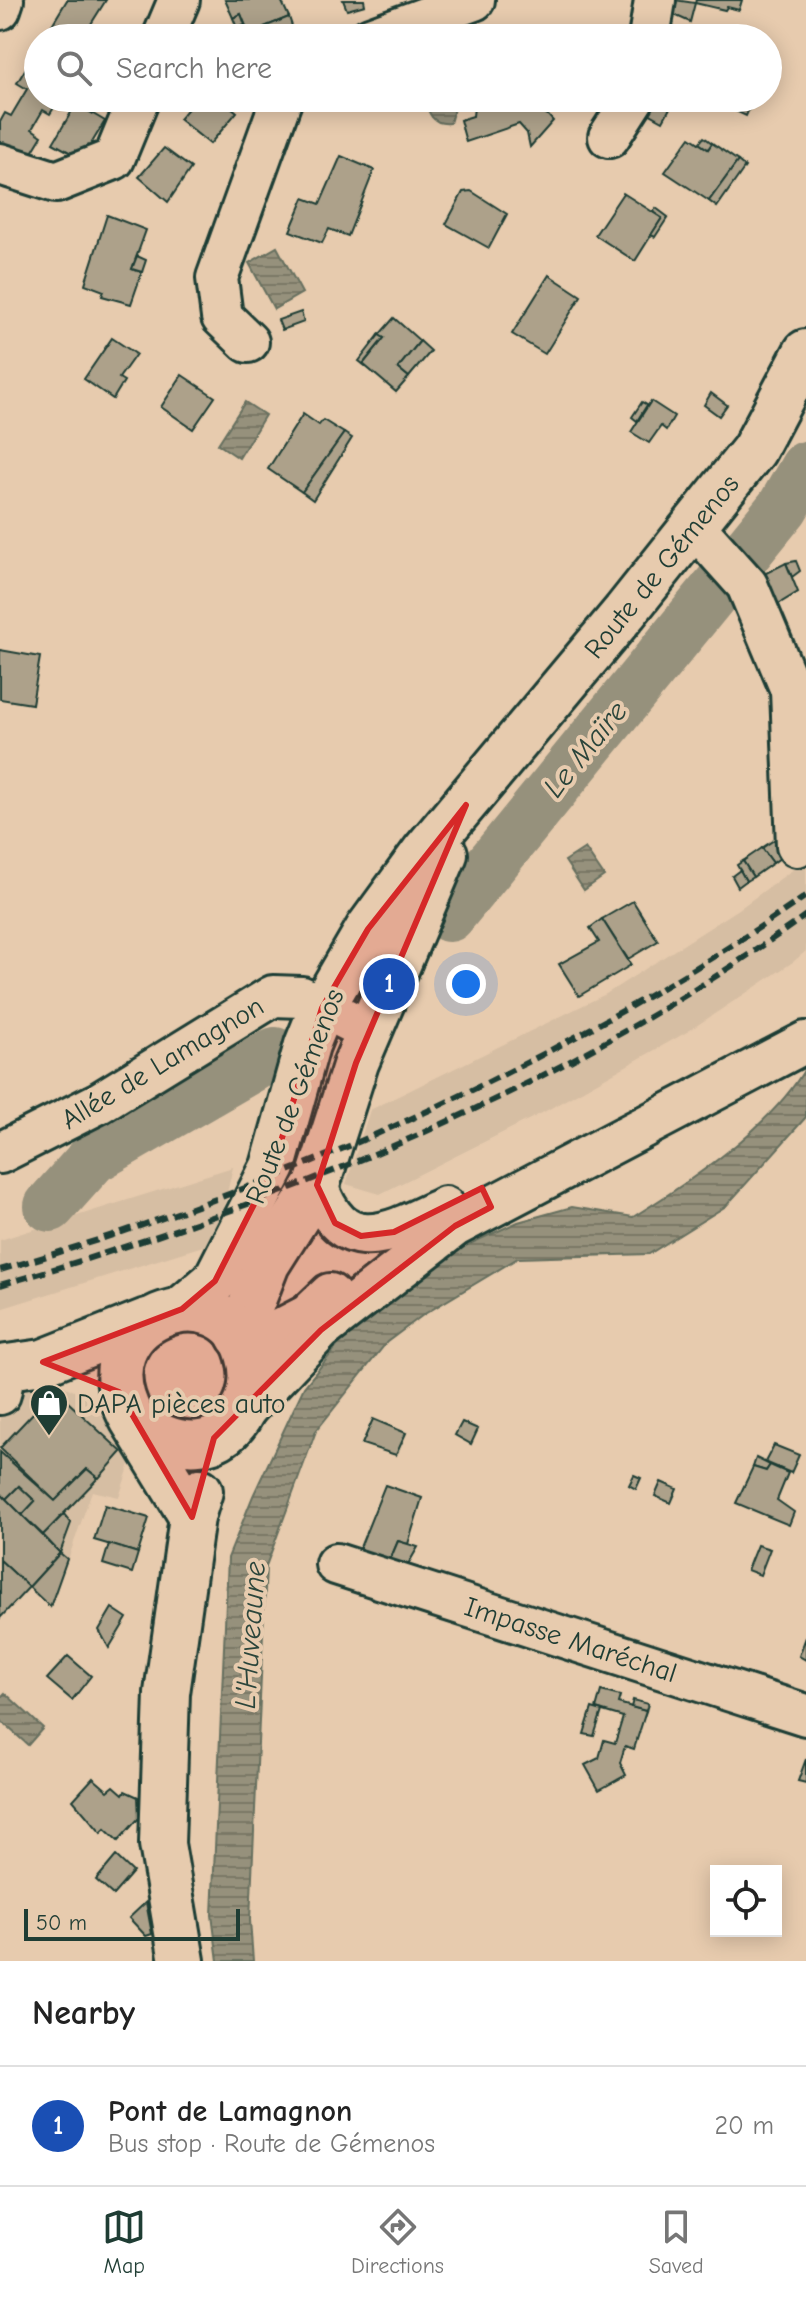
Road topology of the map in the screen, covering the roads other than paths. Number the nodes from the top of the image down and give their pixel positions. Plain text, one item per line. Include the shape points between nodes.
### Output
1 (3, 0) edge
2 (179, 0) edge
3 (474, 0) edge
4 (655, 0) edge
5 (0, 9) edge
6 (169, 24) edge
7 (408, 24) edge
8 (651, 24) edge
9 (133, 112) edge
10 (277, 112) edge
11 (625, 112) edge
12 (609, 137) dead end
13 (0, 164) edge
14 (248, 342) dead end
15 (806, 352) edge
16 (694, 526) junction
17 (466, 805) junction
18 (797, 846) dead end
19 (322, 1008) junction
20 (369, 1031) junction
21 (790, 1038) edge
22 (0, 1153) edge
23 (317, 1185) junction
24 (486, 1197) junction
25 (445, 1207) junction
26 (164, 1315) junction
27 (243, 1342) junction
28 (12, 1373) edge
29 (126, 1406) junction
30 (228, 1425) junction
31 (192, 1517) junction
32 (336, 1564) dead end
33 (806, 1715) edge
34 (182, 1961) edge

1 - 5 street
2 - 6 street
3 - 7 street
4 - 8 street
9 - 13 street via 114,159 56,182
10 - 14 street via 217,278 222,317
11 - 12 street
15 - 16 main road, Route de Gémenos via 754,450
16 - 17 main road, Route de Gémenos
16 - 18 street via 747,585 791,690
17 - 19 main road, Route de Gémenos via 368,929
17 - 20 main road, Route de Gémenos
19 - 20 street, Allée de Lamagnon
19 - 22 street, Allée de Lamagnon via 302,997 273,996 99,1103
19 - 26 main road, Route de Gémenos via 273,1167 215,1281
20 - 23 main road, Route de Gémenos
21 - 24 street
23 - 25 street via 335,1223 361,1236 394,1232
23 - 27 main road, Route de Gémenos via 267,1264
24 - 25 street
24 - 30 street via 321,1330
25 - 27 street via 347,1279 308,1315
26 - 27 main road via 214,1315
26 - 28 main road
26 - 29 main road via 132,1335 122,1352 118,1372
27 - 30 main road via 252,1367 251,1390
28 - 29 main road
29 - 30 main road via 172,1443 195,1444
29 - 31 main road
30 - 31 main road
31 - 34 main road via 167,1693 162,1844
32 - 33 street, Impasse Maréchal

